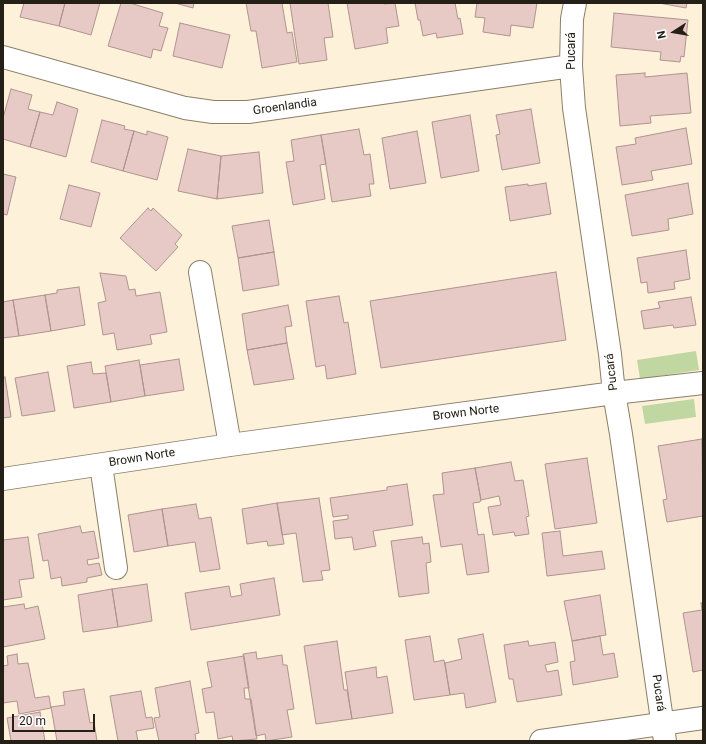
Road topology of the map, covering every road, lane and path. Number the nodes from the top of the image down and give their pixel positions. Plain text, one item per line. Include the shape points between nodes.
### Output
1 (575, 3) edge
2 (3, 57) edge
3 (571, 66) junction
4 (200, 272) dead end
5 (703, 382) edge
6 (614, 393) junction
7 (230, 445) junction
8 (101, 465) junction
9 (3, 479) edge
10 (116, 568) dead end
11 (703, 718) edge
12 (664, 733) edge
13 (541, 741) edge

1 - 3 street, Pucará
2 - 3 street, Groenlandia via 185,108 213,112 255,111
3 - 6 street, Pucará via 574,108
4 - 7 street
5 - 6 street, Brown Norte
6 - 7 street, Brown Norte
6 - 12 street, Pucará
7 - 8 street, Brown Norte
8 - 9 street, Brown Norte
8 - 10 street, Brown Norte
11 - 12 street
12 - 13 street

